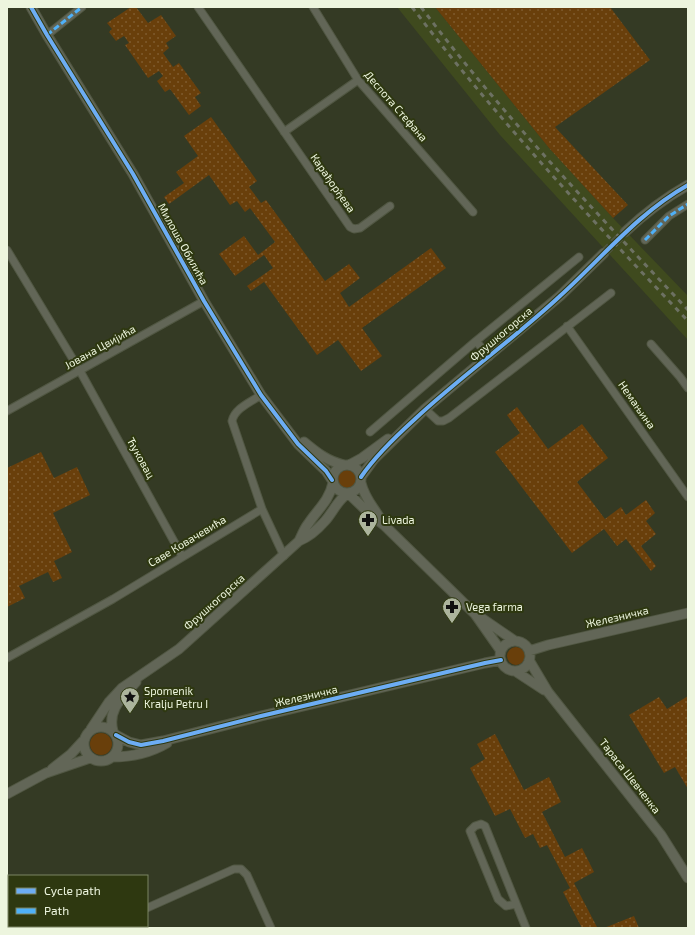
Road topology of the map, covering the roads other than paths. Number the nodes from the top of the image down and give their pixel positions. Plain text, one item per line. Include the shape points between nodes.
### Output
1 (31, 7) edge
2 (82, 7) edge
3 (198, 7) edge
4 (313, 7) edge
5 (47, 35) junction
6 (358, 80) junction
7 (284, 132) junction
8 (688, 185) edge
9 (688, 204) edge
10 (390, 206) dead end
11 (473, 212) dead end
12 (625, 232) tunnel mouth
13 (645, 240) dead end
14 (7, 250) edge
15 (604, 253) tunnel mouth
16 (578, 257) dead end
17 (611, 294) dead end
18 (204, 301) junction
19 (568, 326) junction
20 (476, 341) junction
21 (651, 344) dead end
22 (489, 356) junction
23 (80, 371) junction
24 (688, 388) edge
25 (261, 395) junction
26 (425, 409) junction
27 (7, 411) edge
28 (406, 427) junction
29 (289, 429) junction
30 (370, 432) dead end
31 (346, 465) junction
32 (361, 480) junction
33 (333, 482) junction
34 (348, 494) junction
35 (688, 497) edge
36 (262, 509) junction
37 (385, 526) junction
38 (300, 541) junction
39 (182, 556) junction
40 (284, 556) junction
41 (688, 613) edge
42 (475, 614) junction
43 (515, 641) junction
44 (501, 656) junction
45 (529, 656) junction
46 (7, 658) edge
47 (515, 670) junction
48 (141, 676) junction
49 (548, 692) junction
50 (91, 729) junction
51 (115, 733) junction
52 (174, 739) junction
53 (83, 741) junction
54 (112, 757) junction
55 (90, 758) junction
56 (46, 773) junction
57 (7, 794) edge
58 (688, 878) edge
59 (516, 904) junction
60 (148, 908) edge
61 (271, 928) edge
62 (526, 928) edge

1 - 5 street, Милоша Обилића
2 - 5 street
3 - 7 street, Карађорђева
4 - 6 street, Деспота Стефана
5 - 18 street, Милоша Обилића via 133,174
6 - 7 street
6 - 11 street, Деспота Стефана
7 - 10 street, Карађорђева via 350,227 360,228
8 - 12 street via 654,207
9 - 13 street via 669,216
14 - 23 street, Ћуковац
15 - 22 street, Фрушкогорска via 560,296
16 - 20 street, Фрушкогорска
17 - 19 street
18 - 23 street, Јована Цвијића
18 - 25 street, Милоша Обилића
19 - 26 street via 449,418 438,421
19 - 35 street, Немањина
20 - 22 street, Фрушкогорска
20 - 30 street, Фрушкогорска
21 - 24 street
22 - 26 street, Фрушкогорска
23 - 27 street, Јована Цвијића
23 - 39 street, Ћуковац
25 - 29 street, Милоша Обилића
25 - 36 street via 240,409 232,421
26 - 28 street, Фрушкогорска
28 - 31 street, Фрушкогорска via 362,458
28 - 32 street, Фрушкогорска via 374,459
29 - 31 street, Милоша Обилића via 333,463
29 - 33 street, Милоша Обилића via 298,444 326,471
31 - 32 street via 357,469
31 - 33 street via 336,469
32 - 34 street via 356,490
32 - 37 street via 368,502
33 - 34 street via 337,490
33 - 38 street, Фрушкогорска via 331,493 308,523
34 - 37 street
34 - 38 street, Фрушкогорска via 340,499 325,522
36 - 39 street, Саве Ковачевића
36 - 40 street
37 - 42 street
38 - 40 street, Фрушкогорска
39 - 46 street, Саве Ковачевића via 114,599
40 - 48 street, Фрушкогорска via 179,649
41 - 45 street, Железничка via 548,645
42 - 43 street
42 - 44 street
43 - 44 street via 507,644
43 - 45 street via 524,644
44 - 47 street via 507,668
44 - 52 street, Железничка via 485,663 284,710
45 - 47 street via 524,668
45 - 49 street, Тараса Шевченка
47 - 49 street, Тараса Шевченка
48 - 50 street, Фрушкогорска via 115,694
48 - 51 street, Фрушкогорска via 115,707 111,723
49 - 58 street, Тараса Шевченка via 661,836
50 - 51 street via 105,726
50 - 53 street
51 - 52 street, Железничка via 129,742 142,745
51 - 54 street via 118,744
52 - 54 street, Железничка via 142,754
53 - 55 street via 84,750
53 - 56 street
54 - 55 street via 104,761
55 - 56 street
56 - 57 street
59 - 59 street via 485,826 474,826 470,831 498,900 506,906
59 - 62 street
60 - 61 street via 241,869 247,875

